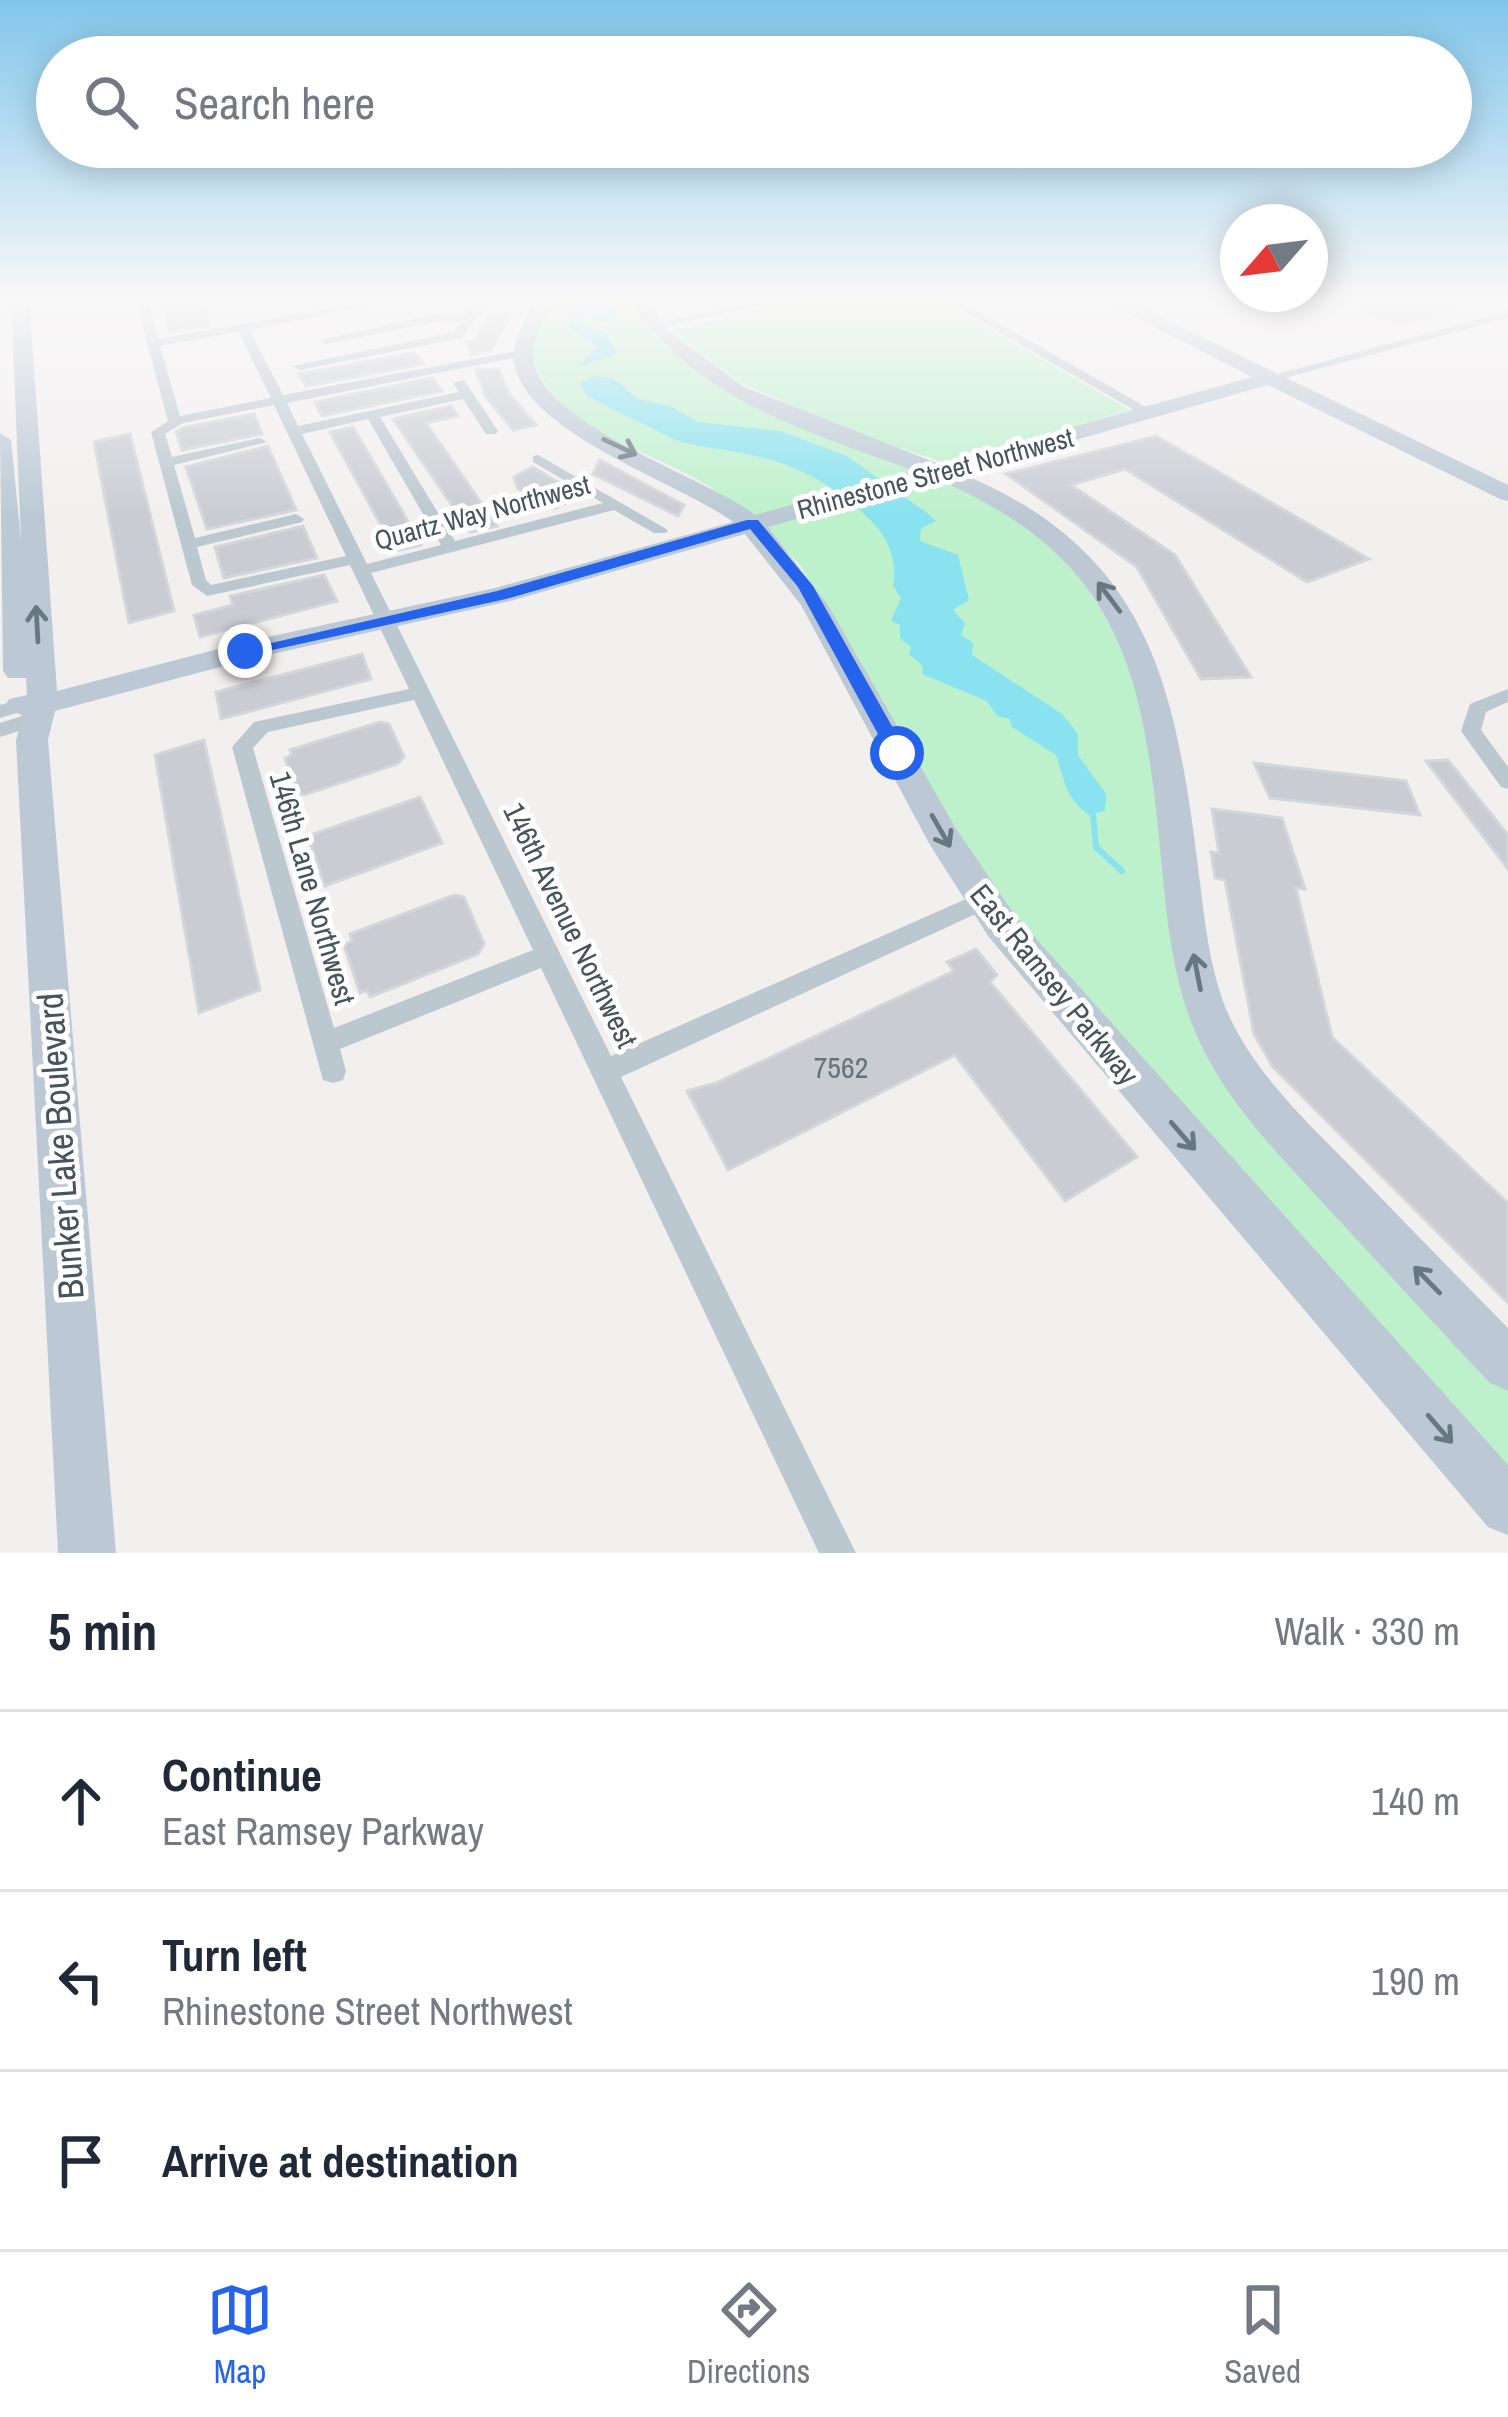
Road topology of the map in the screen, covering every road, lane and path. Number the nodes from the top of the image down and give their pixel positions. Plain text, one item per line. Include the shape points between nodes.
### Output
1 (21, 370) edge
2 (157, 370) edge
3 (265, 370) edge
4 (430, 370) edge
5 (455, 370) edge
6 (530, 370) edge
7 (708, 370) edge
8 (1075, 370) edge
9 (1255, 370) edge
10 (1298, 370) edge
11 (1270, 378) junction
12 (464, 394) junction
13 (280, 400) junction
14 (1151, 413) junction
15 (372, 415) junction
16 (169, 424) junction
17 (294, 430) junction
18 (491, 431) dead end
19 (0, 440) edge
20 (260, 442) dead end
21 (538, 459) dead end
22 (164, 463) junction
23 (922, 477) junction
24 (1508, 494) edge
25 (617, 504) junction
26 (296, 519) dead end
27 (753, 524) junction
28 (660, 530) dead end
29 (187, 544) junction
30 (451, 548) junction
31 (358, 565) junction
32 (386, 620) junction
33 (421, 692) junction
34 (1508, 695) edge
35 (23, 718) edge
36 (1508, 782) edge
37 (983, 901) junction
38 (548, 955) junction
39 (325, 1043) junction
40 (333, 1071) dead end
41 (605, 1071) junction
42 (1508, 1365) edge
43 (1508, 1507) edge
44 (87, 1553) edge
45 (838, 1553) edge

35 -> 1 street, Bunker Lake Boulevard
2 - 16 street
3 - 13 street, 146th Avenue Northwest
4 - 13 street
5 - 12 street
6 -> 27 street, East Ramsey Parkway via 561,414 691,481
7 - 23 street
8 - 14 street
9 - 11 street
10 - 11 street, Rhinestone Street Northwest
11 - 14 street, Rhinestone Street Northwest
11 - 24 street
12 - 15 street
12 - 18 street
13 - 16 street
13 - 17 street, 146th Avenue Northwest
14 - 23 street, Rhinestone Street Northwest
15 - 17 street
15 - 30 street
16 - 22 street via 157,436
17 - 31 street, 146th Avenue Northwest
19 - 35 street, Bunker Lake Boulevard
20 - 22 street
21 - 25 street
22 - 29 street
23 - 27 street, Rhinestone Street Northwest
42 -> 23 street via 1252,1093 1212,1025 1152,690 1115,601 1040,528 993,497
25 - 28 street
25 - 30 street, Quartz Way Northwest
26 - 29 street
27 - 32 street, Rhinestone Street Northwest
27 -> 37 street, East Ramsey Parkway via 805,586
29 - 31 street, Quartz Way Northwest via 207,591
30 - 31 street, Quartz Way Northwest
31 - 32 street, 146th Avenue Northwest
32 - 33 street, 146th Avenue Northwest
32 - 35 street, Rhinestone Street Northwest via 245,651
33 - 38 street, 146th Avenue Northwest
33 - 39 street, 146th Lane Northwest via 261,727 242,747
34 - 36 street via 1487,700 1471,718 1477,744
35 - 44 street, Bunker Lake Boulevard
37 - 41 street
37 -> 43 street, East Ramsey Parkway
38 - 39 street
38 - 41 street, 146th Avenue Northwest
39 - 40 street, 146th Lane Northwest
41 - 45 street, 146th Avenue Northwest

